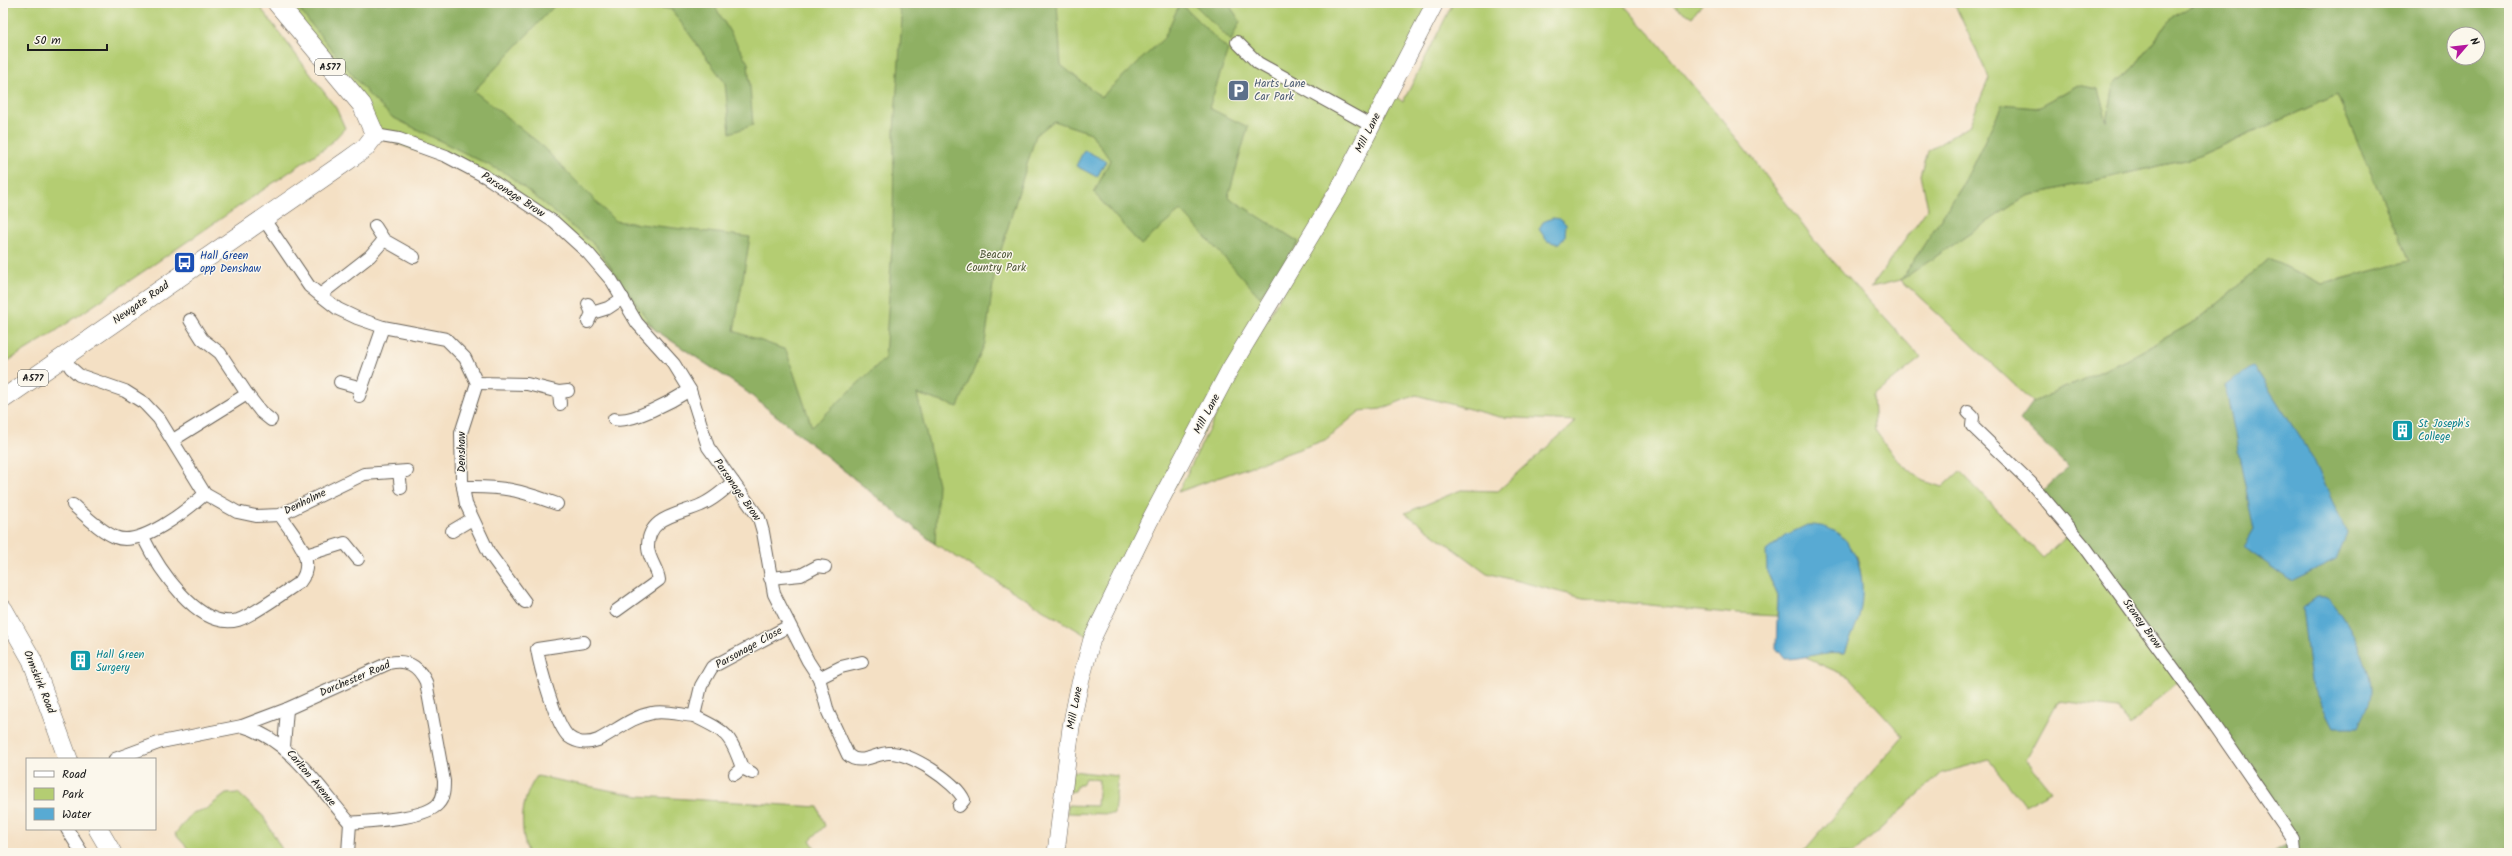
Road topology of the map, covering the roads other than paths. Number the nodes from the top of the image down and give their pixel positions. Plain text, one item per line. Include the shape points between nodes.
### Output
1 (277, 3) edge
2 (1436, 3) edge
3 (1237, 42) dead end
4 (1372, 126) junction
5 (375, 135) junction
6 (263, 218) junction
7 (375, 226) dead end
8 (384, 240) junction
9 (414, 257) dead end
10 (320, 295) junction
11 (623, 298) junction
12 (589, 313) dead end
13 (196, 323) dead end
14 (383, 327) junction
15 (64, 357) junction
16 (340, 382) dead end
17 (477, 383) junction
18 (690, 390) junction
19 (247, 394) junction
20 (562, 395) dead end
21 (3, 399) edge
22 (1968, 412) dead end
23 (271, 420) dead end
24 (620, 424) dead end
25 (173, 440) junction
26 (733, 482) junction
27 (464, 487) junction
28 (401, 488) dead end
29 (205, 494) junction
30 (73, 505) dead end
31 (559, 507) dead end
32 (280, 515) junction
33 (472, 519) junction
34 (452, 531) dead end
35 (143, 537) junction
36 (306, 555) junction
37 (358, 559) dead end
38 (826, 567) dead end
39 (770, 578) junction
40 (525, 602) dead end
41 (617, 607) dead end
42 (6, 621) edge
43 (789, 626) junction
44 (584, 643) dead end
45 (863, 663) dead end
46 (819, 678) junction
47 (287, 709) junction
48 (694, 716) junction
49 (242, 726) junction
50 (284, 747) junction
51 (68, 758) edge
52 (118, 758) edge
53 (743, 772) dead end
54 (966, 802) dead end
55 (350, 823) junction
56 (68, 830) edge
57 (99, 830) edge
58 (82, 853) edge
59 (112, 853) edge
60 (348, 853) edge
61 (1056, 853) edge
62 (2295, 853) edge

1 - 5 main road, A577 via 362,105
2 - 4 street, Mill Lane
3 - 4 street via 1258,63
4 - 61 street, Mill Lane via 1339,189 1230,369 1149,522 1092,639 1071,727
5 - 6 main road, Newgate Road / A577 via 365,148
5 - 11 street, Parsonage Brow via 400,139 446,156 524,201 554,222 588,253
6 - 10 street via 308,286
6 - 15 main road, Newgate Road / A577
7 - 8 street
8 - 9 street
8 - 10 street via 370,256
10 - 14 street via 338,309
11 - 12 street via 608,308
11 - 18 street, Parsonage Brow via 636,323 674,364
13 - 19 street via 202,339 220,353
14 - 16 street via 360,392
14 - 17 street via 446,339 466,358
15 - 21 main road, Newgate Road / A577
15 - 25 street, Denholme via 79,375 125,391 144,403 159,418
17 - 20 street via 527,384
17 - 27 street, Denshaw via 461,433
18 - 24 street via 659,408
18 - 26 street, Parsonage Brow via 708,447
19 - 23 street
19 - 25 street
22 - 62 street, Stoney Brow via 1973,418 1972,426 2031,483 2085,547 2203,708 2281,821 2294,840
25 - 29 street, Denholme
26 - 39 street, Parsonage Brow via 758,518 763,532
26 - 41 street via 715,498 700,506 662,519 651,531 649,555 664,583
27 - 31 street via 497,486 528,492
27 - 33 street, Denshaw via 466,504
28 - 32 street, Denholme via 403,471 364,474
29 - 32 street, Denholme via 237,512 256,516
29 - 35 street
30 - 35 street via 87,509 116,537
32 - 36 street
33 - 34 street
33 - 40 street, Denshaw via 489,553
35 - 36 street via 159,567 186,599 218,619 226,621 242,618 300,582 307,573
36 - 37 street via 346,538
38 - 39 street via 818,566 801,575
39 - 43 street, Parsonage Brow via 774,594
42 - 51 main road, Ormskirk Road via 32,660
43 - 46 street, Parsonage Brow
43 - 48 street, Parsonage Close via 712,667 701,686
44 - 48 street via 535,646 541,672 561,727 575,741 586,743 597,740 620,725 653,712
45 - 46 street via 841,667
46 - 54 street, Parsonage Brow via 828,712 848,754 853,759 860,760 888,753 903,754 921,763 960,792
47 - 49 street, Dorchester Road
47 - 50 street
47 - 55 street, Dorchester Road via 389,663 400,661 413,664 421,672 426,682 444,781 444,792 439,804 425,813
48 - 53 street via 727,734 734,745
49 - 50 street, Carlton Avenue via 253,729
49 - 52 street, Dorchester Road via 161,742
50 - 55 street, Carlton Avenue
55 - 60 street
56 - 58 street
57 - 59 main road

